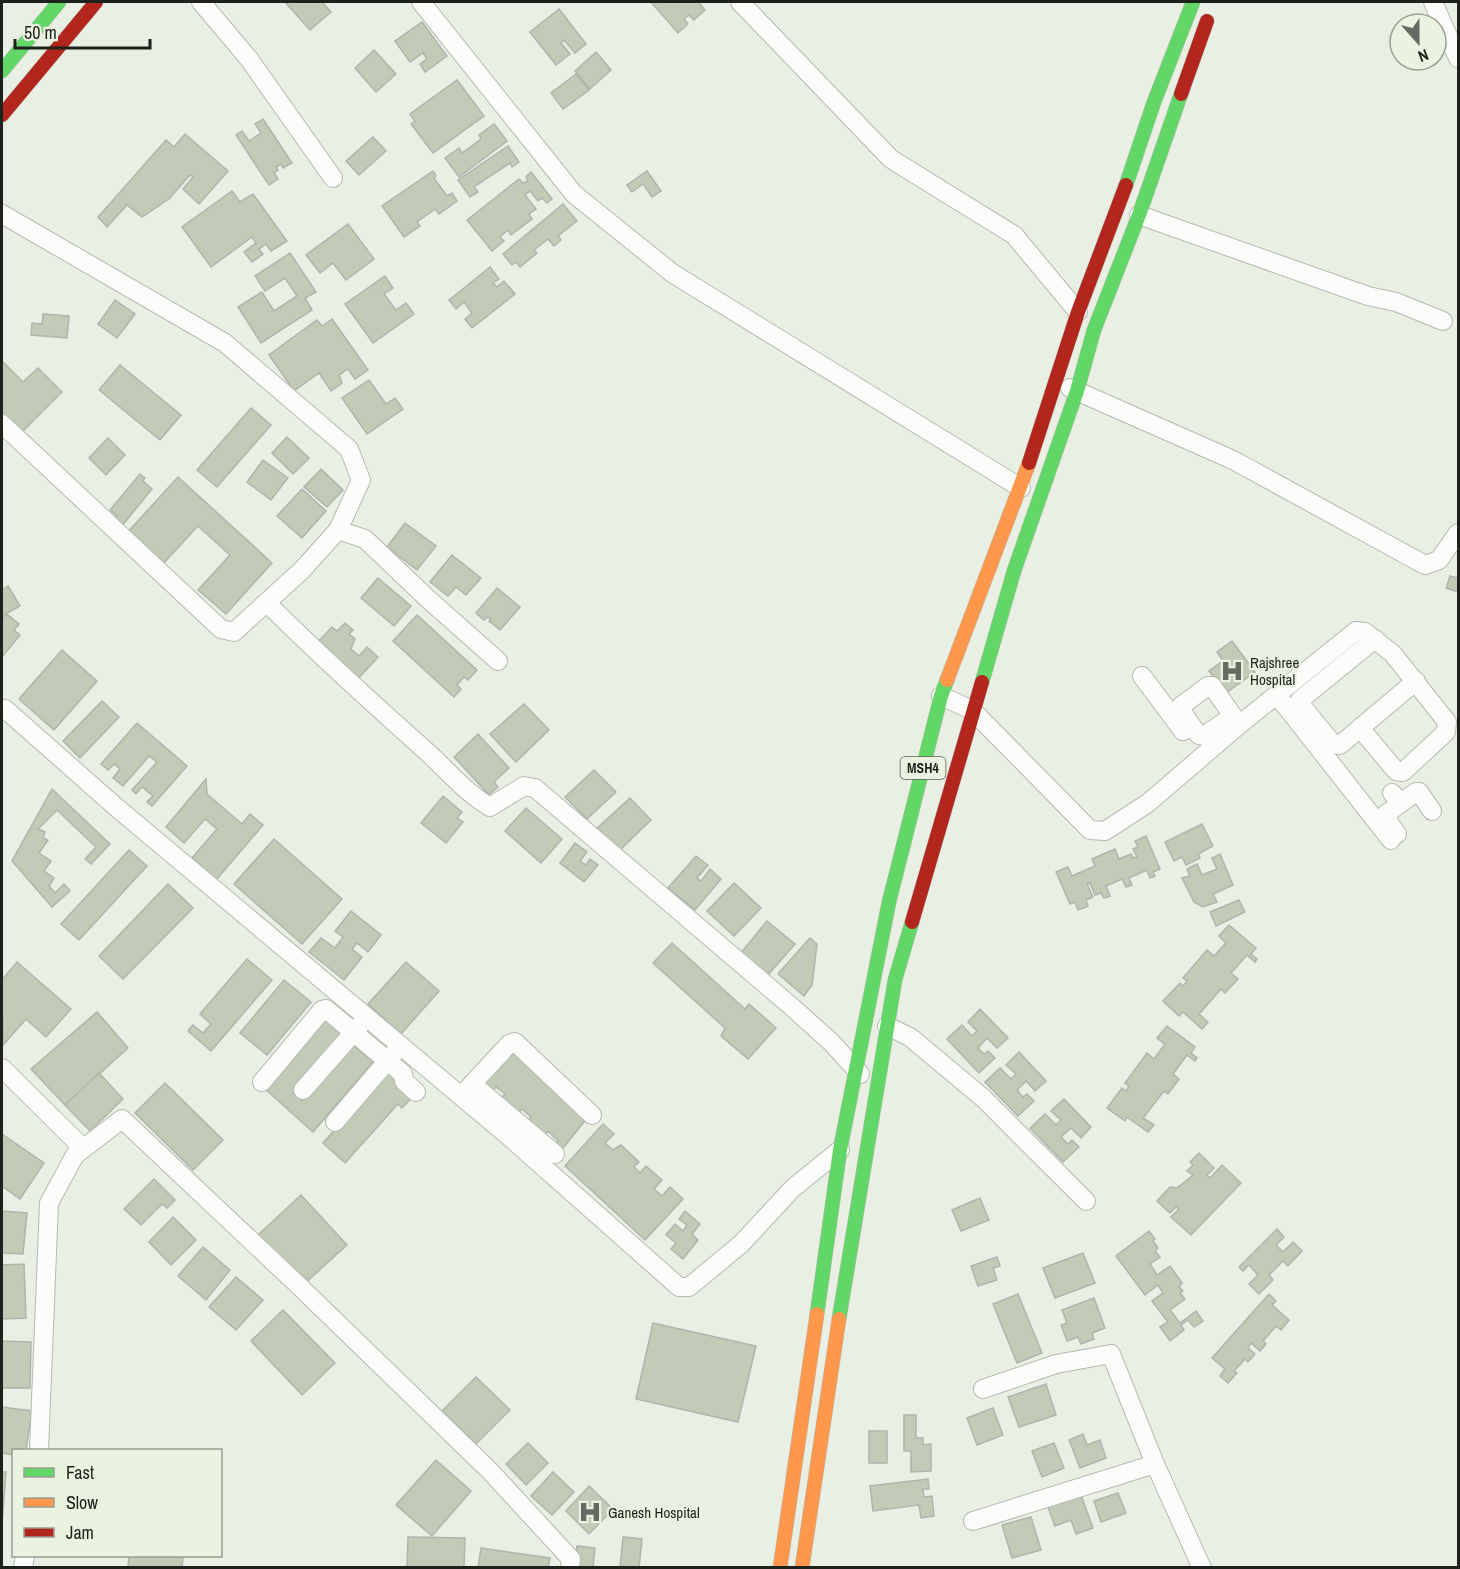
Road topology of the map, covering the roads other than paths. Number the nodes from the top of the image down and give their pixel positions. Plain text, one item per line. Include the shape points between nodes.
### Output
1 (59, 2) edge
2 (96, 2) edge
3 (201, 2) edge
4 (421, 2) edge
5 (740, 2) edge
6 (1193, 2) edge
7 (1433, 2) edge
8 (1210, 13) dead end
9 (1458, 58) edge
10 (2, 70) edge
11 (2, 115) edge
12 (333, 178) dead end
13 (2, 214) edge
14 (1139, 215) junction
15 (1075, 320) junction
16 (1443, 321) dead end
17 (1093, 334) junction
18 (1056, 381) junction
19 (1077, 391) junction
20 (2, 424) edge
21 (1021, 488) junction
22 (338, 530) junction
23 (1458, 533) edge
24 (267, 603) junction
25 (1374, 639) junction
26 (498, 661) dead end
27 (1142, 676) dead end
28 (1416, 681) junction
29 (1277, 695) junction
30 (941, 696) junction
31 (2, 709) edge
32 (972, 710) junction
33 (1236, 720) junction
34 (1187, 728) junction
35 (1360, 728) junction
36 (1202, 757) junction
37 (1399, 793) junction
38 (1368, 811) junction
39 (1432, 811) dead end
40 (360, 1025) junction
41 (887, 1026) junction
42 (400, 1047) junction
43 (388, 1061) junction
44 (2, 1068) edge
45 (857, 1072) junction
46 (262, 1082) dead end
47 (876, 1086) junction
48 (303, 1090) dead end
49 (466, 1090) junction
50 (416, 1092) dead end
51 (592, 1114) dead end
52 (335, 1122) dead end
53 (511, 1128) junction
54 (83, 1148) junction
55 (840, 1150) junction
56 (555, 1154) dead end
57 (1086, 1201) dead end
58 (982, 1389) dead end
59 (39, 1449) edge
60 (1155, 1464) junction
61 (973, 1521) dead end
62 (570, 1568) edge
63 (780, 1568) edge
64 (802, 1568) edge
65 (1202, 1568) edge

1 - 10 main road
2 - 11 main road
3 - 12 street via 249,60
4 - 21 street via 574,194 672,273
5 - 15 street via 891,159 1014,235
6 - 15 main road, MSH4
7 - 9 street
8 - 14 main road, MSH4
13 - 22 street via 225,343 349,449 361,480
14 - 16 street
14 - 17 main road, MSH4
15 - 17 main road
15 - 18 main road, MSH4
17 - 19 main road, MSH4
18 - 19 street
18 - 21 main road, MSH4
19 - 23 street via 1233,460 1425,565 1439,560
19 - 32 main road, MSH4 via 1014,571
20 - 24 street via 221,629 234,632
21 - 30 main road, MSH4
22 - 24 street
22 - 26 street via 365,539
24 - 45 street via 480,801 490,807 524,786 535,788 792,1007
25 - 28 street via 1394,654
25 - 29 street via 1365,632 1356,632
25 - 35 street via 1300,700 1333,744 1340,744
27 - 34 street
28 - 35 street
28 - 35 street via 1447,722 1446,732 1403,772 1396,771
29 - 33 street
29 - 38 street
30 - 32 street
30 - 45 main road, MSH4 via 890,902
31 - 40 street
32 - 36 street via 1090,830 1105,831 1148,803
32 - 41 main road, MSH4 via 895,980
33 - 34 street via 1204,736
33 - 34 street via 1209,686 1181,706
33 - 36 street
34 - 36 street
37 - 38 street
37 - 38 street via 1385,817 1394,837
37 - 39 street via 1419,792
40 - 42 street
40 - 43 street
40 - 46 street via 322,1010
40 - 48 street
41 - 47 main road, MSH4
41 - 57 street via 910,1037 983,1098
42 - 43 street
42 - 49 street
43 - 50 street
43 - 52 street
44 - 54 street
45 - 47 street
45 - 55 main road, MSH4
47 - 64 main road, MSH4
49 - 51 street via 515,1042
49 - 53 street
53 - 55 street via 679,1287 689,1287 741,1244 793,1188
53 - 56 street
54 - 59 street via 75,1155 49,1203
54 - 62 street via 122,1119 490,1471 571,1559
55 - 63 main road, MSH4
58 - 60 street via 1056,1364 1111,1354
60 - 61 street
60 - 65 street

